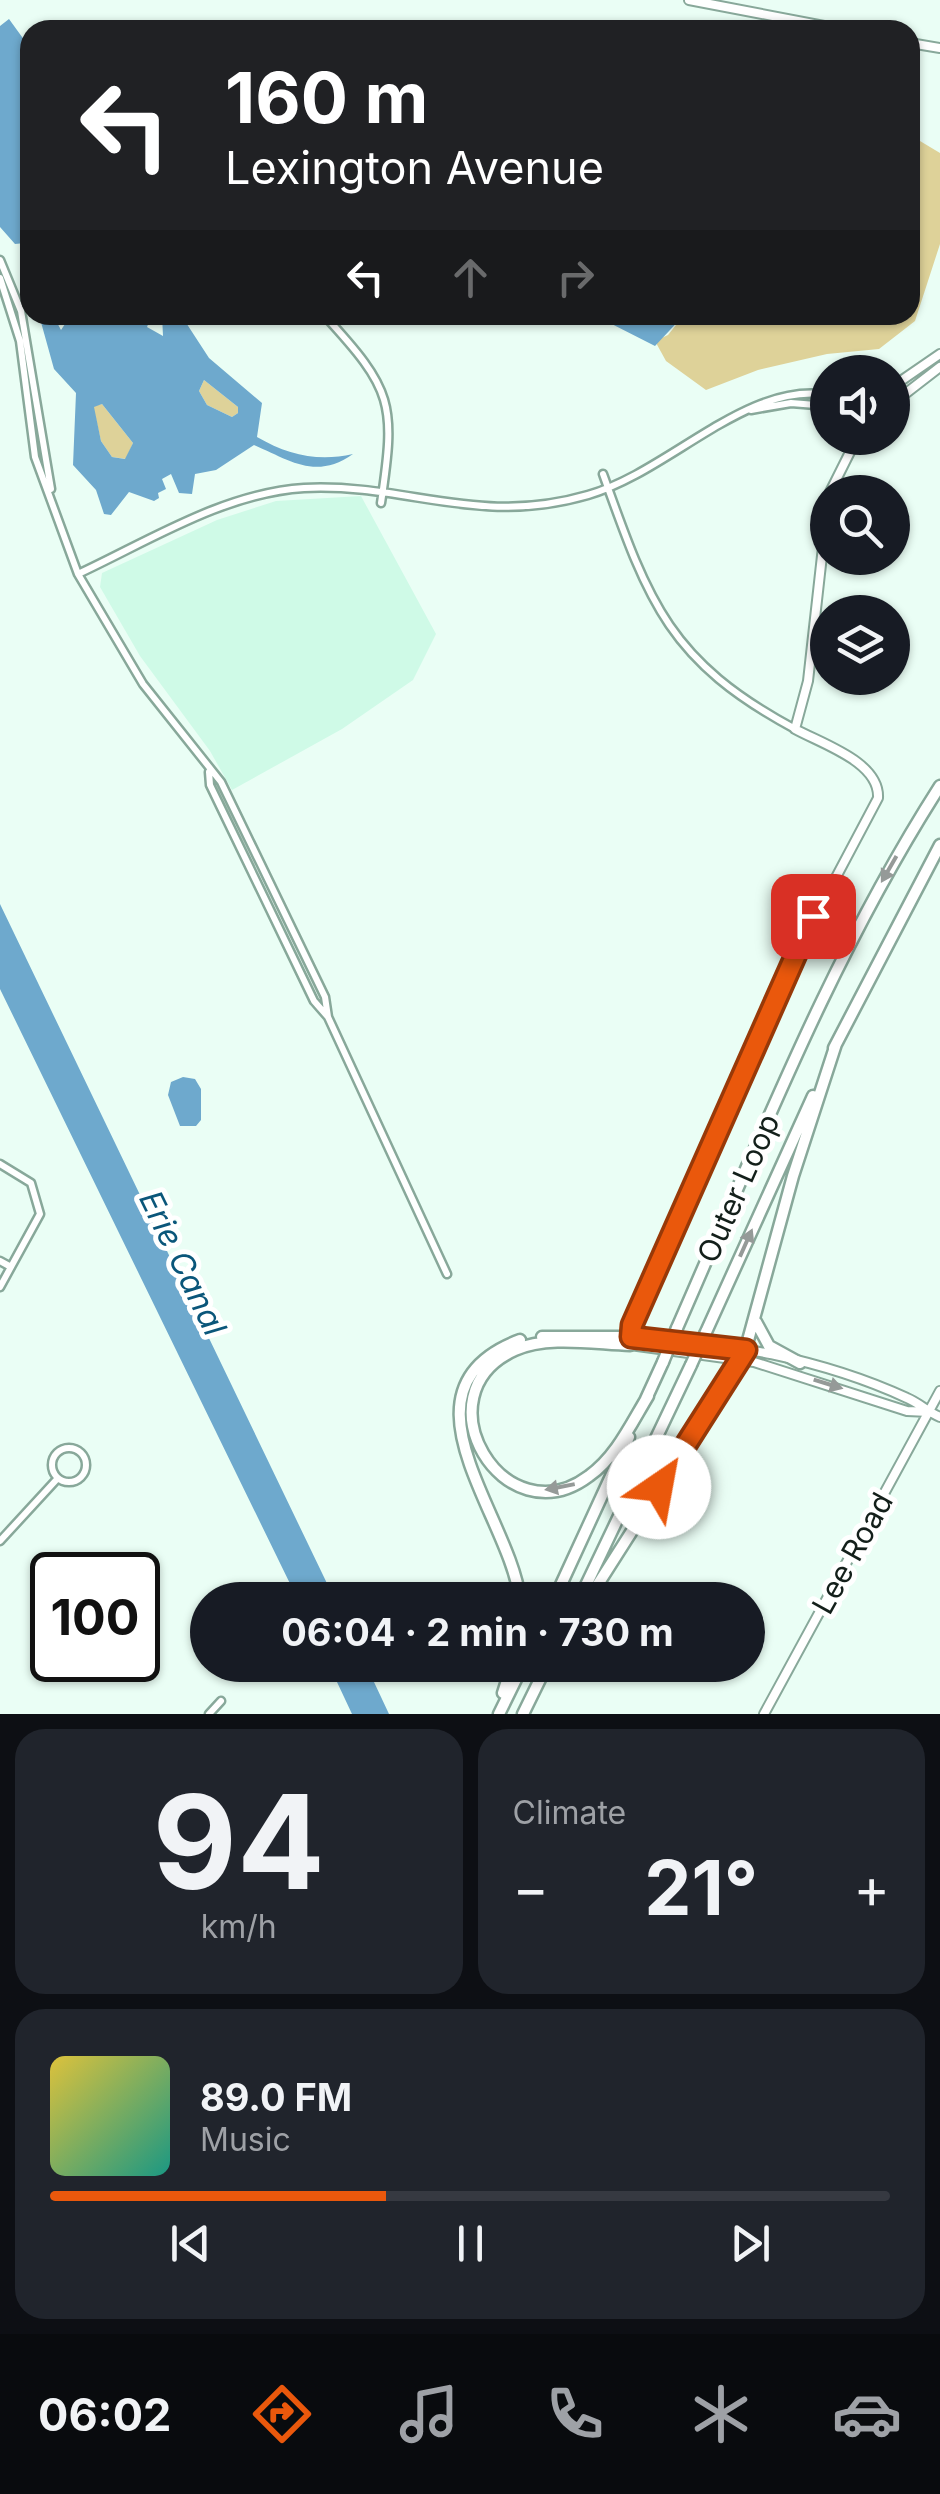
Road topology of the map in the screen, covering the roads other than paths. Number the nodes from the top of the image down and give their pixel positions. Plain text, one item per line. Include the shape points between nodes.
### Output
1 (689, 0) edge
2 (793, 20) edge
3 (1, 263) edge
4 (0, 278) edge
5 (20, 310) edge
6 (23, 325) edge
7 (333, 325) edge
8 (940, 354) edge
9 (940, 367) edge
10 (910, 375) edge
11 (910, 390) edge
12 (810, 395) edge
13 (810, 405) edge
14 (736, 416) junction
15 (603, 474) dead end
16 (608, 488) junction
17 (383, 493) junction
18 (381, 503) dead end
19 (54, 510) junction
20 (78, 574) junction
21 (820, 575) edge
22 (795, 729) junction
23 (940, 786) edge
24 (940, 846) edge
25 (836, 1044) junction
26 (0, 1164) edge
27 (0, 1261) edge
28 (11, 1267) junction
29 (446, 1274) dead end
30 (0, 1287) edge
31 (756, 1313) junction
32 (631, 1341) junction
33 (744, 1355) junction
34 (800, 1362) junction
35 (940, 1391) edge
36 (648, 1396) junction
37 (929, 1412) junction
38 (940, 1418) edge
39 (58, 1478) junction
40 (0, 1541) edge
41 (516, 1582) edge
42 (562, 1582) edge
43 (588, 1582) edge
44 (599, 1582) edge
45 (507, 1682) edge
46 (514, 1682) edge
47 (539, 1682) edge
48 (221, 1701) dead end
49 (209, 1714) edge
50 (497, 1714) edge
51 (523, 1714) edge
52 (764, 1714) edge

1 - 2 street
3 - 5 street
4 - 19 street via 20,341 35,456
6 - 19 street
7 - 17 street via 379,387 391,438
8 - 10 street
9 - 11 street
12 - 14 street via 780,394
13 - 14 street
14 - 16 street via 656,467
15 - 16 street
16 - 17 street via 500,508
16 - 22 street via 642,583 675,637 726,688
17 - 18 street
17 - 20 street via 342,488 264,494
19 - 20 street
20 - 29 street via 131,666 221,782 325,997 328,1017
21 - 22 street
22 - 32 street via 867,770 878,798 780,982
23 -> 36 highway, Outer Loop, bridge via 842,958
24 - 25 highway, Outer Loop
25 - 31 highway
43 -> 25 highway, Outer Loop, bridge
26 - 28 street via 31,1183 40,1214
27 - 28 street
28 - 30 street
31 - 33 highway
31 - 34 highway via 764,1342
32 - 33 street
36 -> 32 highway via 605,1462 565,1488 512,1483 476,1442 476,1394 505,1355 537,1344
32 - 41 highway via 519,1340 482,1364 464,1392 461,1446 509,1551
33 - 34 street
33 -> 37 street via 907,1411
33 - 44 highway
34 - 37 street via 897,1394
35 - 37 street, Lee Road
36 - 42 highway, Outer Loop
37 - 38 street
37 - 52 street, Lee Road
39 - 39 street via 80,1478 86,1464 81,1454 66,1448 57,1454 52,1463
39 - 40 street
45 - 50 highway
46 - 50 highway
47 - 51 highway
48 - 49 street

